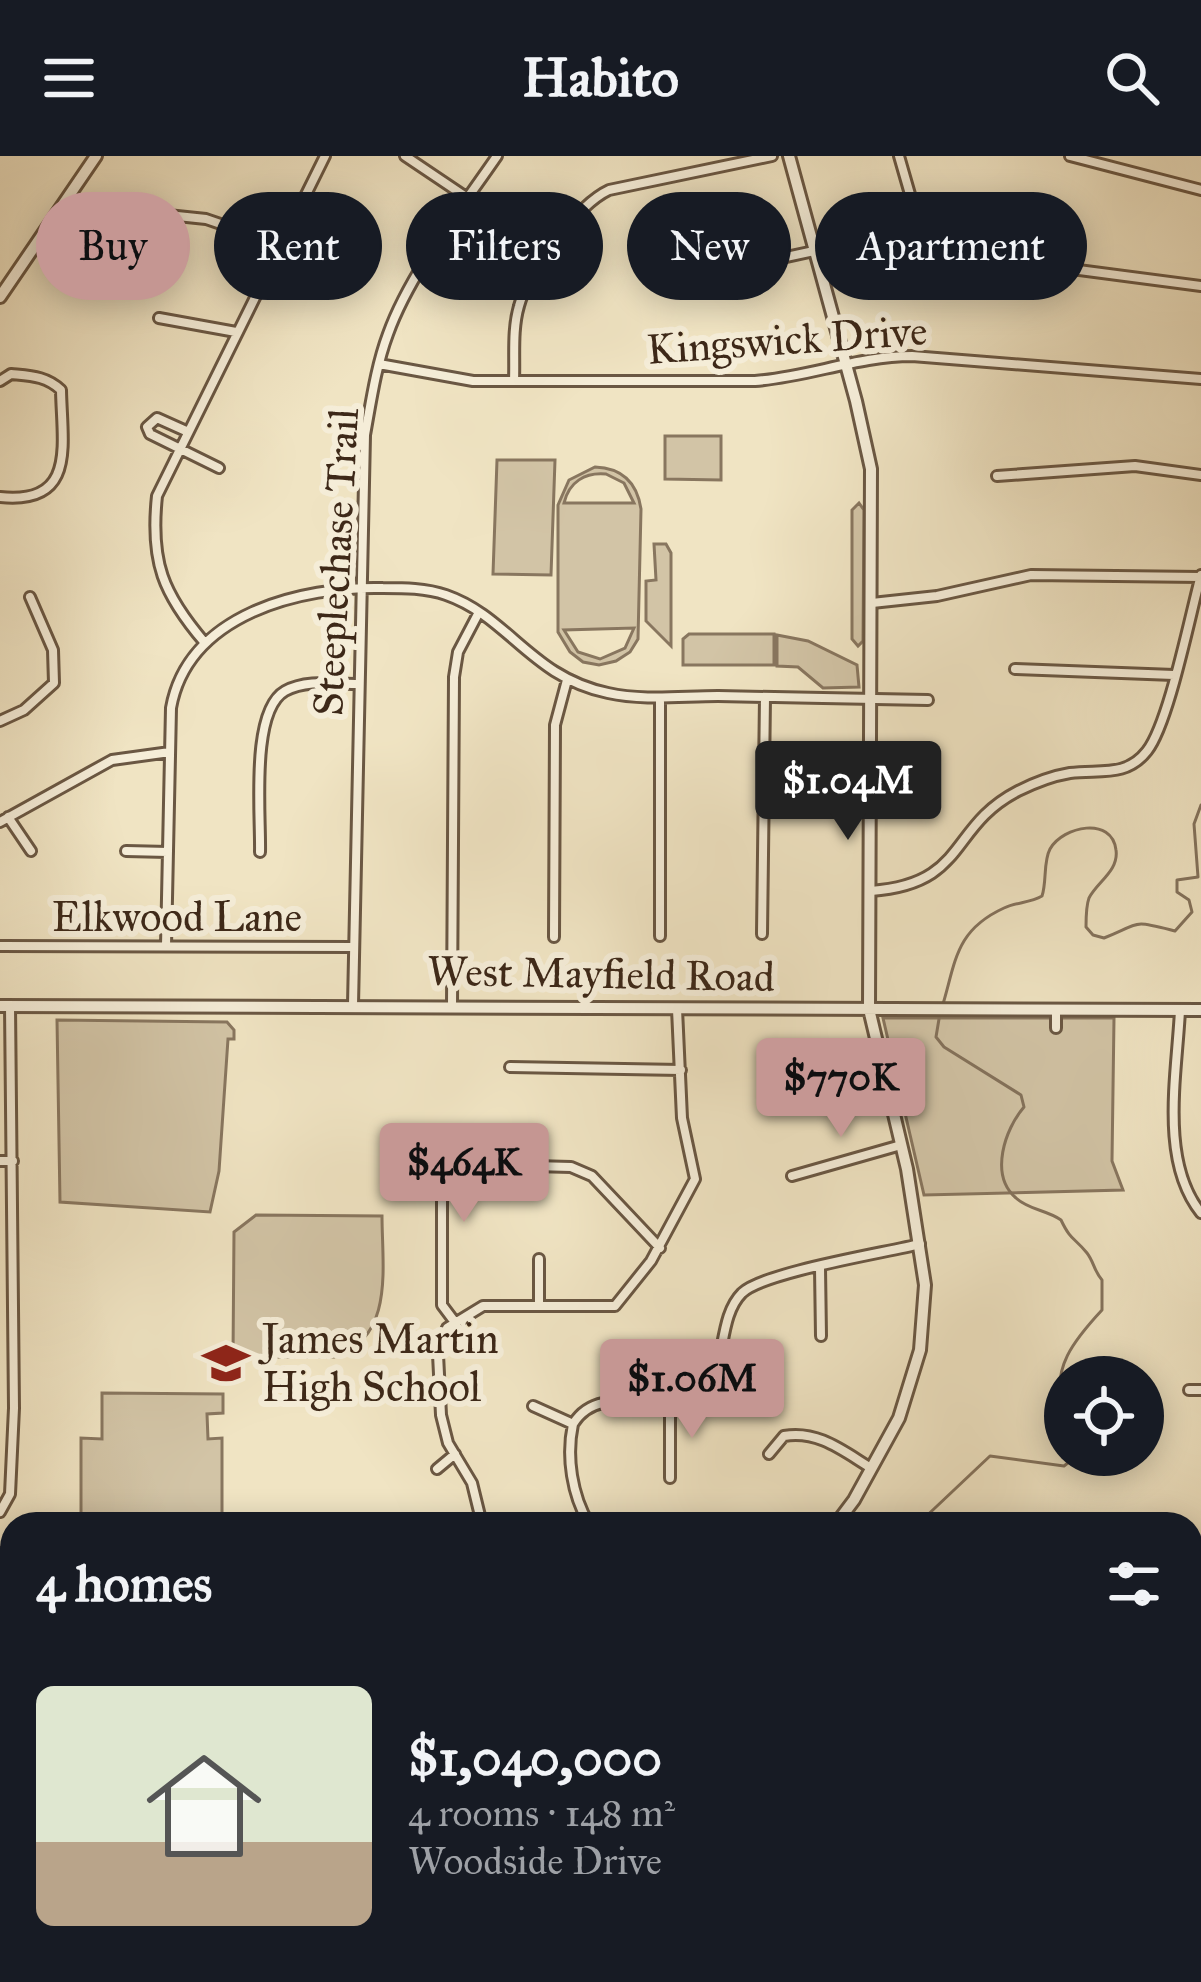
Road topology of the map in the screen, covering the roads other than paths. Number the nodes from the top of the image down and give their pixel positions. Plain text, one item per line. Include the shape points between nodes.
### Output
1 (96, 156) edge
2 (325, 156) edge
3 (405, 156) edge
4 (497, 156) edge
5 (772, 156) edge
6 (789, 156) edge
7 (899, 156) edge
8 (1070, 156) edge
9 (1201, 190) edge
10 (306, 192) edge
11 (459, 192) edge
12 (474, 192) edge
13 (814, 251) junction
14 (791, 256) edge
15 (1201, 286) edge
16 (406, 295) edge
17 (0, 297) edge
18 (252, 300) edge
19 (159, 318) dead end
20 (236, 332) junction
21 (379, 364) junction
22 (847, 366) junction
23 (1201, 379) edge
24 (0, 381) edge
25 (514, 381) junction
26 (186, 432) junction
27 (178, 449) junction
28 (219, 468) dead end
29 (1201, 475) edge
30 (997, 476) dead end
31 (0, 497) edge
32 (1201, 576) edge
33 (361, 587) junction
34 (30, 597) dead end
35 (872, 603) junction
36 (479, 613) junction
37 (205, 643) junction
38 (1015, 669) dead end
39 (1174, 675) junction
40 (567, 680) junction
41 (358, 684) junction
42 (765, 697) junction
43 (660, 698) junction
44 (871, 699) junction
45 (928, 700) dead end
46 (0, 721) edge
47 (170, 752) junction
48 (4, 820) edge
49 (126, 850) dead end
50 (31, 851) dead end
51 (168, 852) junction
52 (260, 852) dead end
53 (872, 891) junction
54 (762, 934) dead end
55 (660, 936) dead end
56 (554, 937) dead end
57 (0, 946) edge
58 (166, 946) junction
59 (354, 947) junction
60 (353, 1004) junction
61 (5, 1006) edge
62 (452, 1006) junction
63 (677, 1009) junction
64 (869, 1009) junction
65 (1056, 1010) junction
66 (1180, 1010) junction
67 (1201, 1010) edge
68 (1056, 1028) dead end
69 (12, 1065) junction
70 (0, 1066) edge
71 (510, 1067) dead end
72 (681, 1070) junction
73 (442, 1140) dead end
74 (901, 1145) junction
75 (0, 1161) edge
76 (13, 1161) junction
77 (534, 1166) dead end
78 (793, 1176) dead end
79 (1201, 1213) edge
80 (920, 1244) junction
81 (660, 1247) junction
82 (538, 1259) dead end
83 (820, 1268) junction
84 (539, 1306) junction
85 (454, 1321) junction
86 (821, 1336) dead end
87 (1189, 1390) dead end
88 (1201, 1390) edge
89 (670, 1404) junction
90 (533, 1406) dead end
91 (573, 1424) junction
92 (454, 1454) junction
93 (769, 1454) dead end
94 (872, 1468) junction
95 (437, 1469) dead end
96 (670, 1478) dead end
97 (0, 1512) edge
98 (479, 1512) edge
99 (584, 1512) edge
100 (844, 1512) edge

1 - 17 street
2 - 10 street
3 - 11 street
4 - 12 street, Steeplechase Trail
5 - 25 street via 609,190 587,203 522,295
6 - 13 street
7 - 15 street via 922,236 941,252
8 - 9 street
13 - 14 street
13 - 22 street
16 - 21 street, Steeplechase Trail
18 - 20 street
19 - 20 street
20 - 26 street
21 - 25 street, Kingswick Drive
21 - 33 street, Steeplechase Trail via 362,461
22 - 23 street, Kingswick Drive via 912,356
22 - 25 street, Kingswick Drive via 754,381
22 - 35 street via 871,469
24 - 31 street via 10,374 50,379 62,390 59,475 45,494
26 - 27 street
26 - 27 street via 157,418 147,427
27 - 28 street
27 - 37 street via 157,496 158,566 169,596
29 - 30 street via 1135,466
32 - 35 street via 1031,575
32 - 39 street
33 - 36 street via 429,590
33 - 37 street via 319,590 253,613
33 - 41 street, Steeplechase Trail
34 - 46 street via 53,650 54,683
35 - 44 street
36 - 40 street
36 - 62 street via 454,677
37 - 47 street via 173,694
38 - 39 street
39 - 53 street via 1156,737 1139,760 1116,772 1064,774 1026,787 981,819 933,875
40 - 43 street
40 - 56 street via 556,725
41 - 52 street via 299,685 268,709
41 - 59 street, Steeplechase Trail
42 - 43 street
42 - 44 street
42 - 54 street
43 - 55 street
44 - 45 street
44 - 53 street
47 - 48 street via 112,760
47 - 51 street
48 - 50 street
49 - 51 street
51 - 58 street
53 - 64 street
57 - 58 street, Elkwood Lane
58 - 59 street, Elkwood Lane
59 - 60 street, Steeplechase Trail
60 - 61 street, West Mayfield Road
60 - 62 street, West Mayfield Road
61 - 69 street
62 - 63 street, West Mayfield Road
63 - 64 street, West Mayfield Road
63 - 72 street
64 - 65 street, West Mayfield Road
64 - 74 street
65 - 66 street, West Mayfield Road
65 - 68 street
66 - 67 street, West Mayfield Road
66 - 79 street via 1176,1163
69 - 70 street
69 - 76 street
71 - 72 street
72 - 81 street via 695,1180
73 - 85 street via 442,1306
74 - 78 street
74 - 80 street
75 - 76 street
76 - 97 street via 13,1430 10,1494
77 - 81 street via 592,1176
80 - 83 street
80 - 94 street via 920,1350 899,1418
81 - 84 street via 615,1306
82 - 84 street
83 - 86 street
83 - 89 street via 741,1294 725,1322 712,1382 697,1398
84 - 85 street via 483,1306
85 - 92 street via 438,1354 438,1376
87 - 88 street
89 - 91 street via 597,1403
89 - 96 street
90 - 91 street
91 - 99 street via 575,1492
92 - 95 street
92 - 98 street
93 - 94 street via 784,1436 805,1434
94 - 100 street

